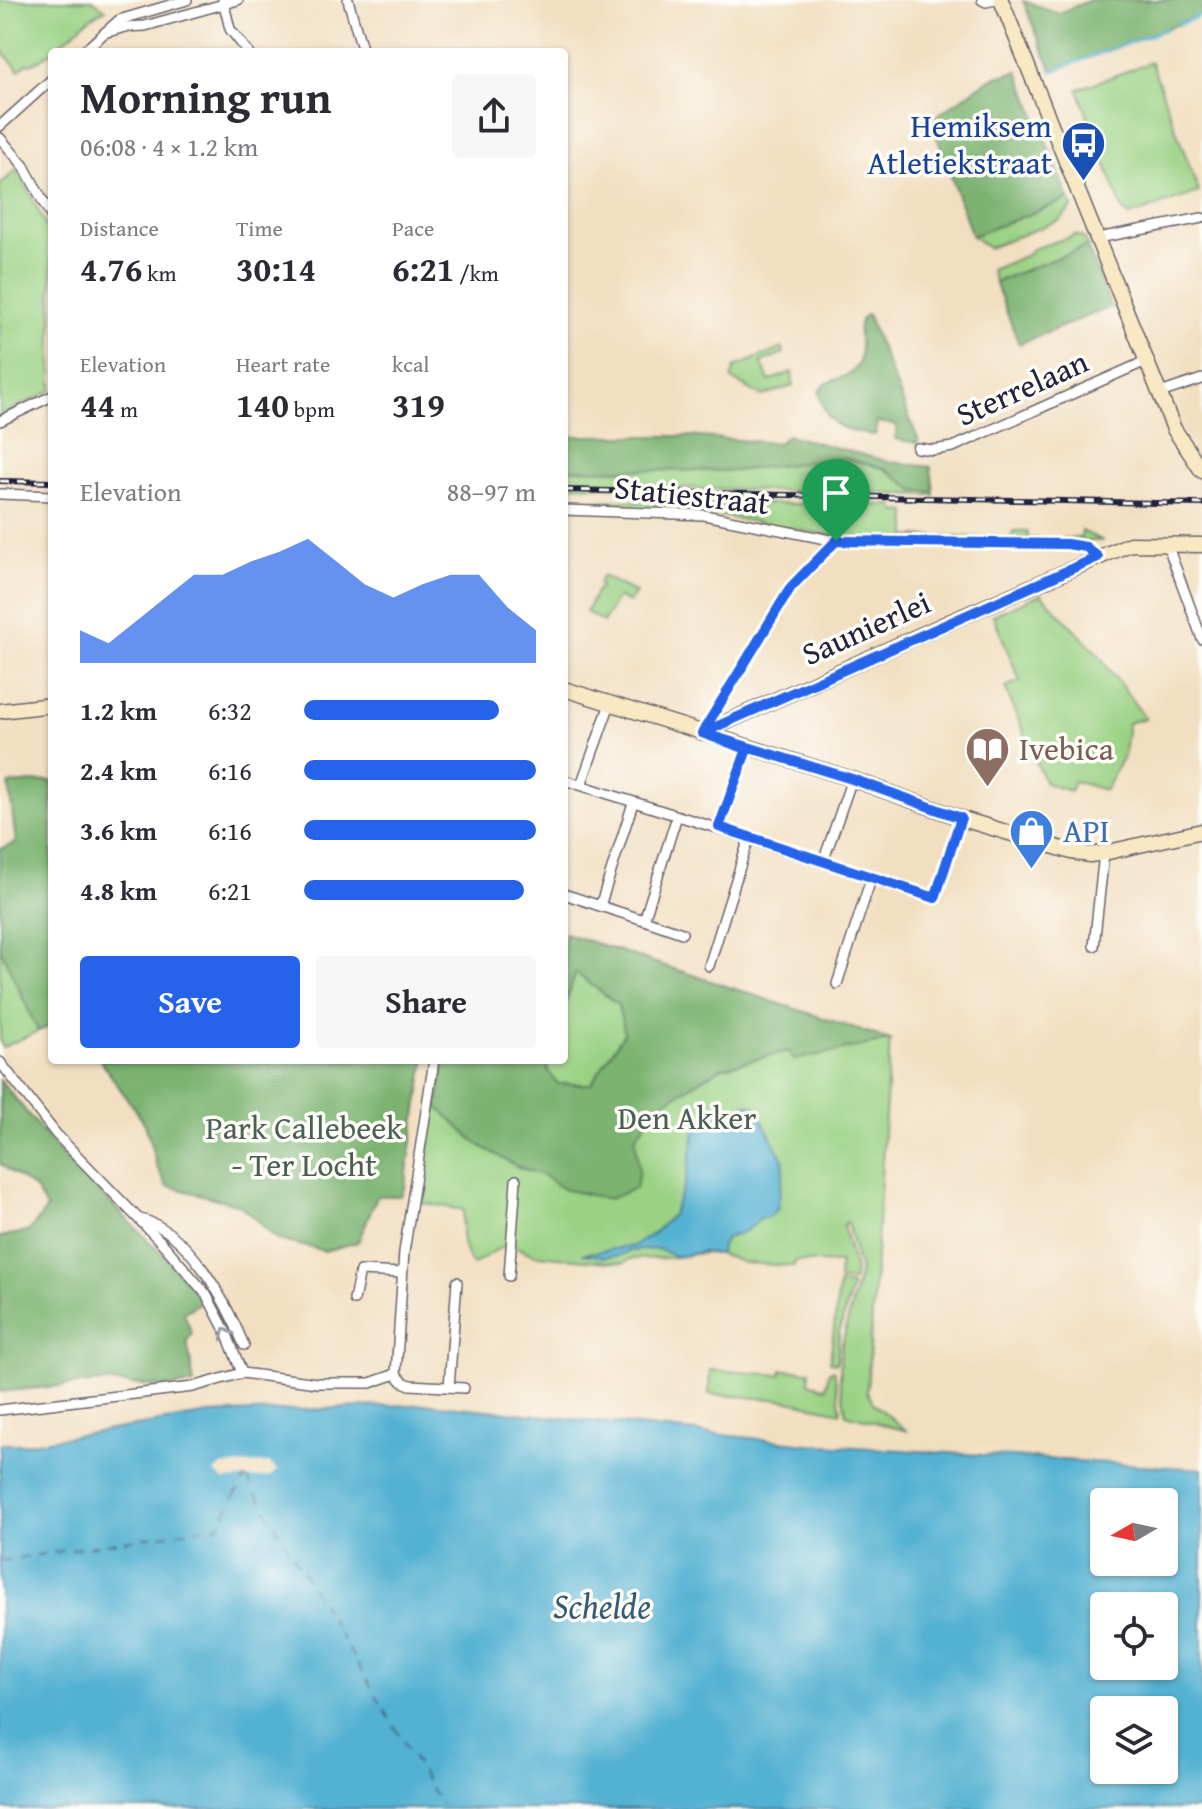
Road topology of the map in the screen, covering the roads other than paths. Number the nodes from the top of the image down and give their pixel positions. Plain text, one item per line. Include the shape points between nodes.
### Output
1 (187, 0) edge
2 (238, 0) edge
3 (348, 0) edge
4 (982, 0) edge
5 (998, 0) edge
6 (223, 2) edge
7 (104, 33) junction
8 (87, 48) edge
9 (245, 48) edge
10 (362, 48) edge
11 (48, 83) edge
12 (0, 126) edge
13 (0, 138) edge
14 (48, 211) edge
15 (1202, 218) edge
16 (1098, 238) junction
17 (1146, 361) junction
18 (1202, 379) edge
19 (1160, 393) junction
20 (48, 398) edge
21 (0, 421) edge
22 (917, 448) dead end
23 (1202, 471) edge
24 (0, 494) edge
25 (48, 496) edge
26 (568, 510) edge
27 (836, 541) junction
28 (1167, 544) junction
29 (1202, 545) edge
30 (1098, 557) junction
31 (1202, 639) edge
32 (568, 690) edge
33 (610, 704) junction
34 (48, 705) edge
35 (0, 711) edge
36 (702, 733) junction
37 (747, 749) junction
38 (852, 779) junction
39 (568, 781) edge
40 (581, 785) junction
41 (633, 803) junction
42 (677, 816) junction
43 (961, 818) junction
44 (715, 827) junction
45 (1202, 831) edge
46 (749, 838) junction
47 (1104, 853) junction
48 (823, 862) junction
49 (871, 879) junction
50 (568, 895) edge
51 (600, 906) junction
52 (644, 920) junction
53 (682, 933) dead end
54 (1094, 946) dead end
55 (709, 966) dead end
56 (837, 984) dead end
57 (0, 1062) edge
58 (433, 1064) edge
59 (516, 1180) dead end
60 (137, 1218) junction
61 (402, 1273) junction
62 (509, 1276) dead end
63 (457, 1282) dead end
64 (354, 1300) dead end
65 (244, 1345) dead end
66 (242, 1373) junction
67 (396, 1374) junction
68 (449, 1387) junction
69 (464, 1388) dead end
70 (0, 1410) edge

1 - 7 street via 127,17
2 - 6 street
3 - 10 street
4 - 5 street
5 - 16 street
6 - 7 street
6 - 9 street via 230,29
7 - 8 street
11 - 12 street
13 - 14 street via 24,166
15 - 16 street
16 - 17 street
17 - 19 street
17 - 22 street, Sterrelaan via 953,447
18 - 19 street
19 - 23 street via 1183,445
20 - 21 street
24 - 25 street
26 - 27 street, Statiestraat via 704,515
27 - 30 street, Statiestraat via 1067,544 1086,547
27 - 36 street via 791,587
28 - 29 street, Saunierlei
28 - 30 street, Saunierlei via 1130,544
28 - 31 street
30 - 36 street, Saunierlei
32 - 33 street
33 - 36 street
33 - 40 street
34 - 35 street
36 - 37 street
37 - 38 street
37 - 44 street
38 - 43 street
38 - 48 street
39 - 40 street
40 - 41 street
41 - 42 street
41 - 51 street
42 - 44 street
42 - 52 street
43 - 47 street via 1050,848
43 - 49 street via 935,898
44 - 46 street
45 - 47 street
46 - 48 street
46 - 55 street
47 - 54 street
48 - 49 street
49 - 56 street
50 - 51 street
51 - 52 street
52 - 53 street
57 - 60 street via 56,1134
58 - 61 street
59 - 62 street
60 - 65 street via 156,1223 192,1257 215,1287
66 -> 60 street via 206,1294
61 - 64 street via 360,1271
61 - 67 street
63 - 68 street
66 - 67 street via 317,1383 370,1383
66 - 70 street via 193,1387
67 - 68 street via 410,1385
68 - 69 street

